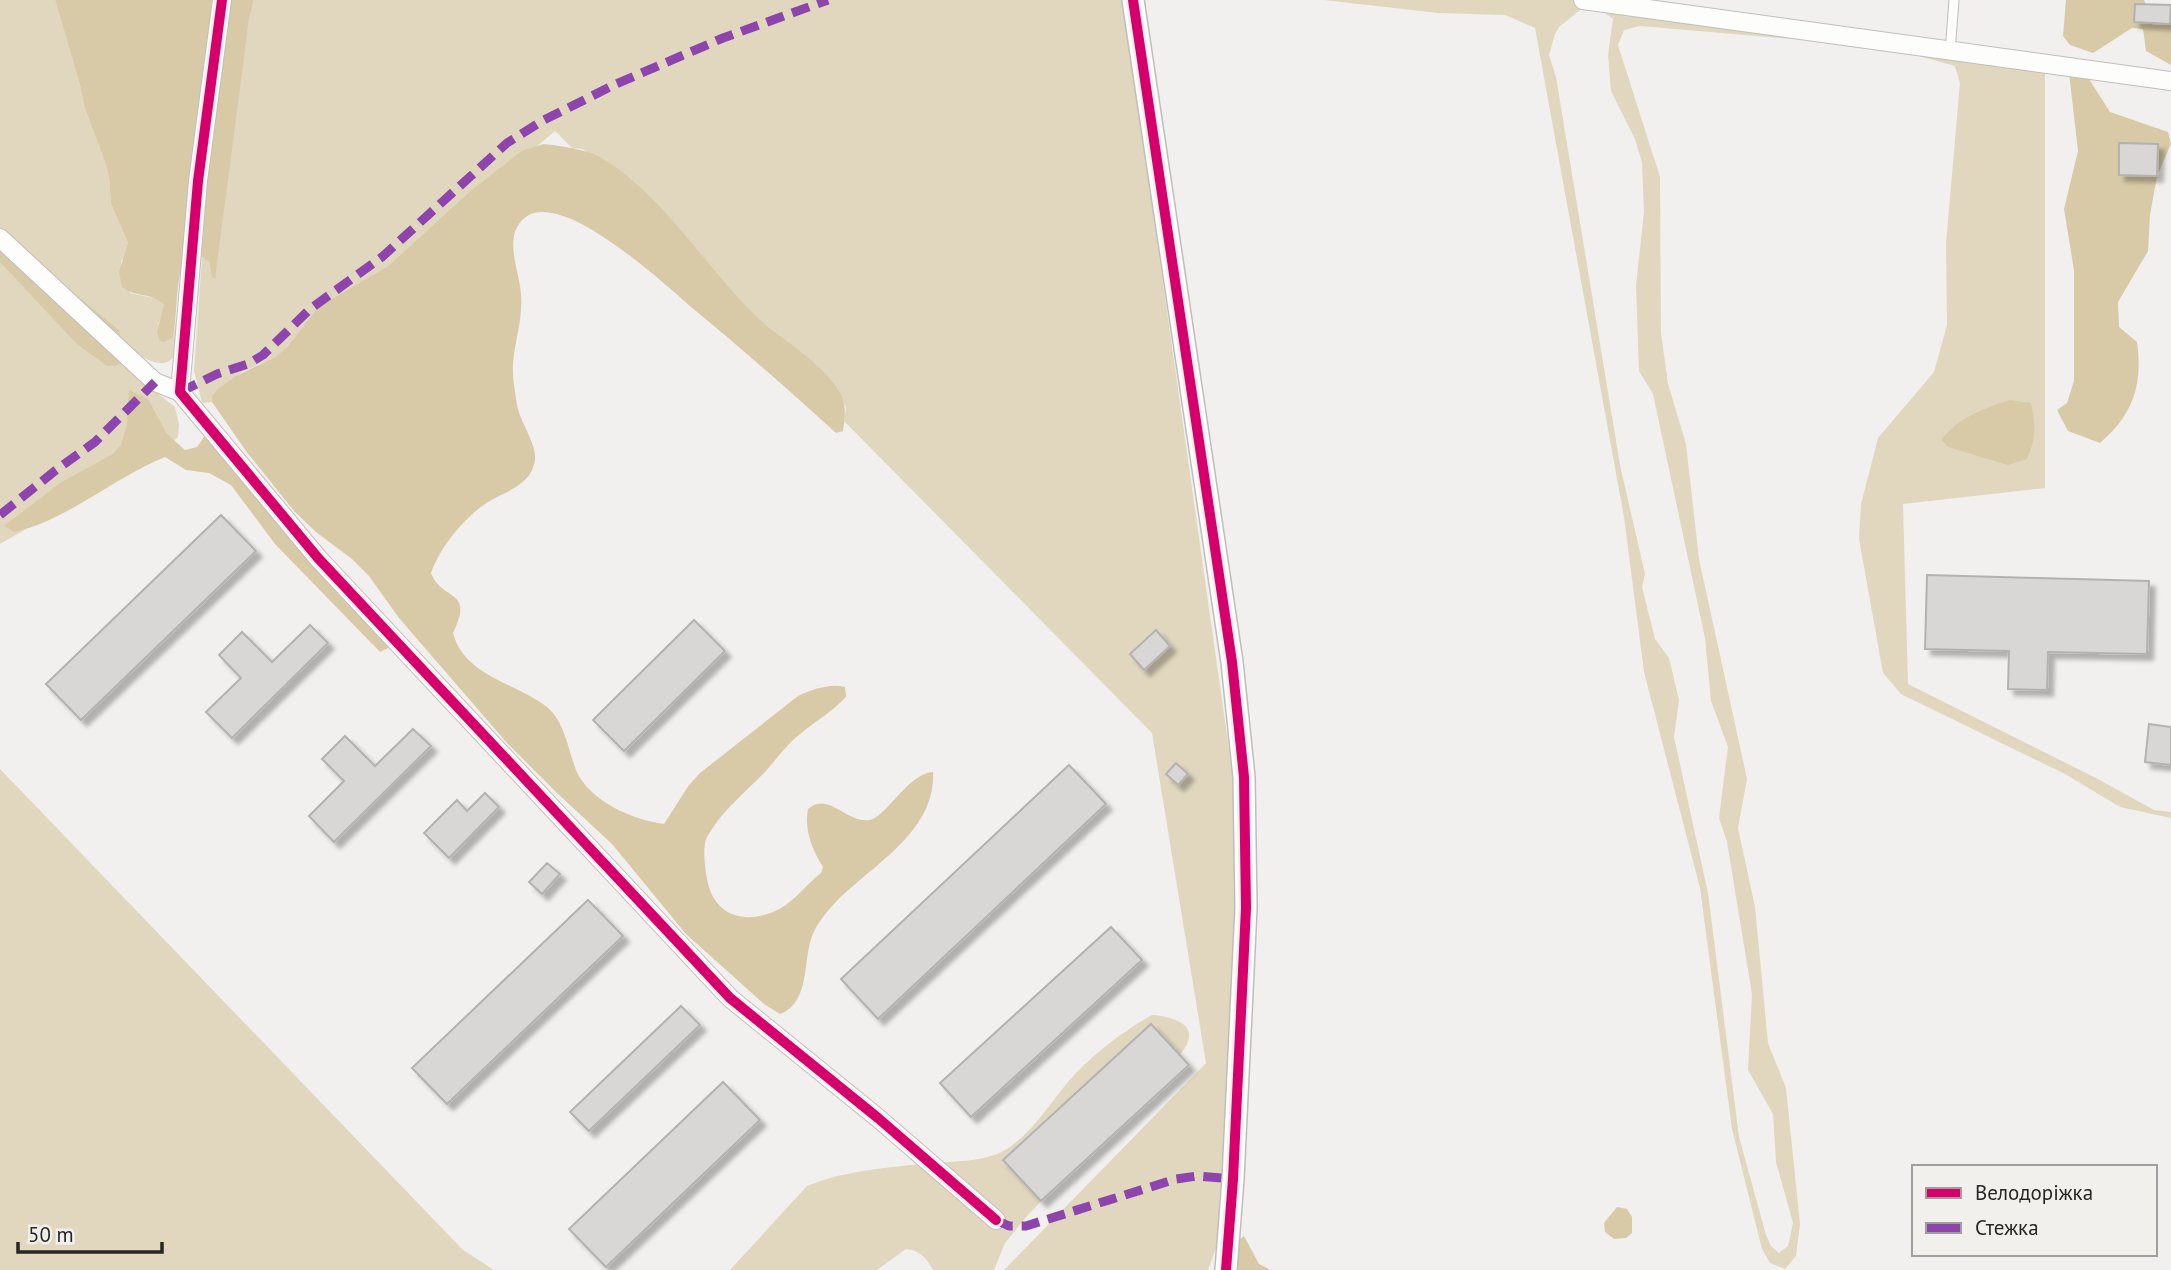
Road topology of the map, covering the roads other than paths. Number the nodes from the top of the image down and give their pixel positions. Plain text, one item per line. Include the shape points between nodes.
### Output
1 (222, 0) edge
2 (1133, 0) edge
3 (1583, 0) edge
4 (1954, 0) edge
5 (1950, 52) junction
6 (2171, 81) edge
7 (0, 238) edge
8 (180, 392) junction
9 (996, 1220) dead end
10 (1226, 1270) edge

1 - 8 street via 198,181
2 - 10 street via 1232,662 1244,777 1246,908
3 - 5 street
4 - 5 lane
5 - 6 street
7 - 8 street via 155,382
8 - 9 street via 318,558 730,998

